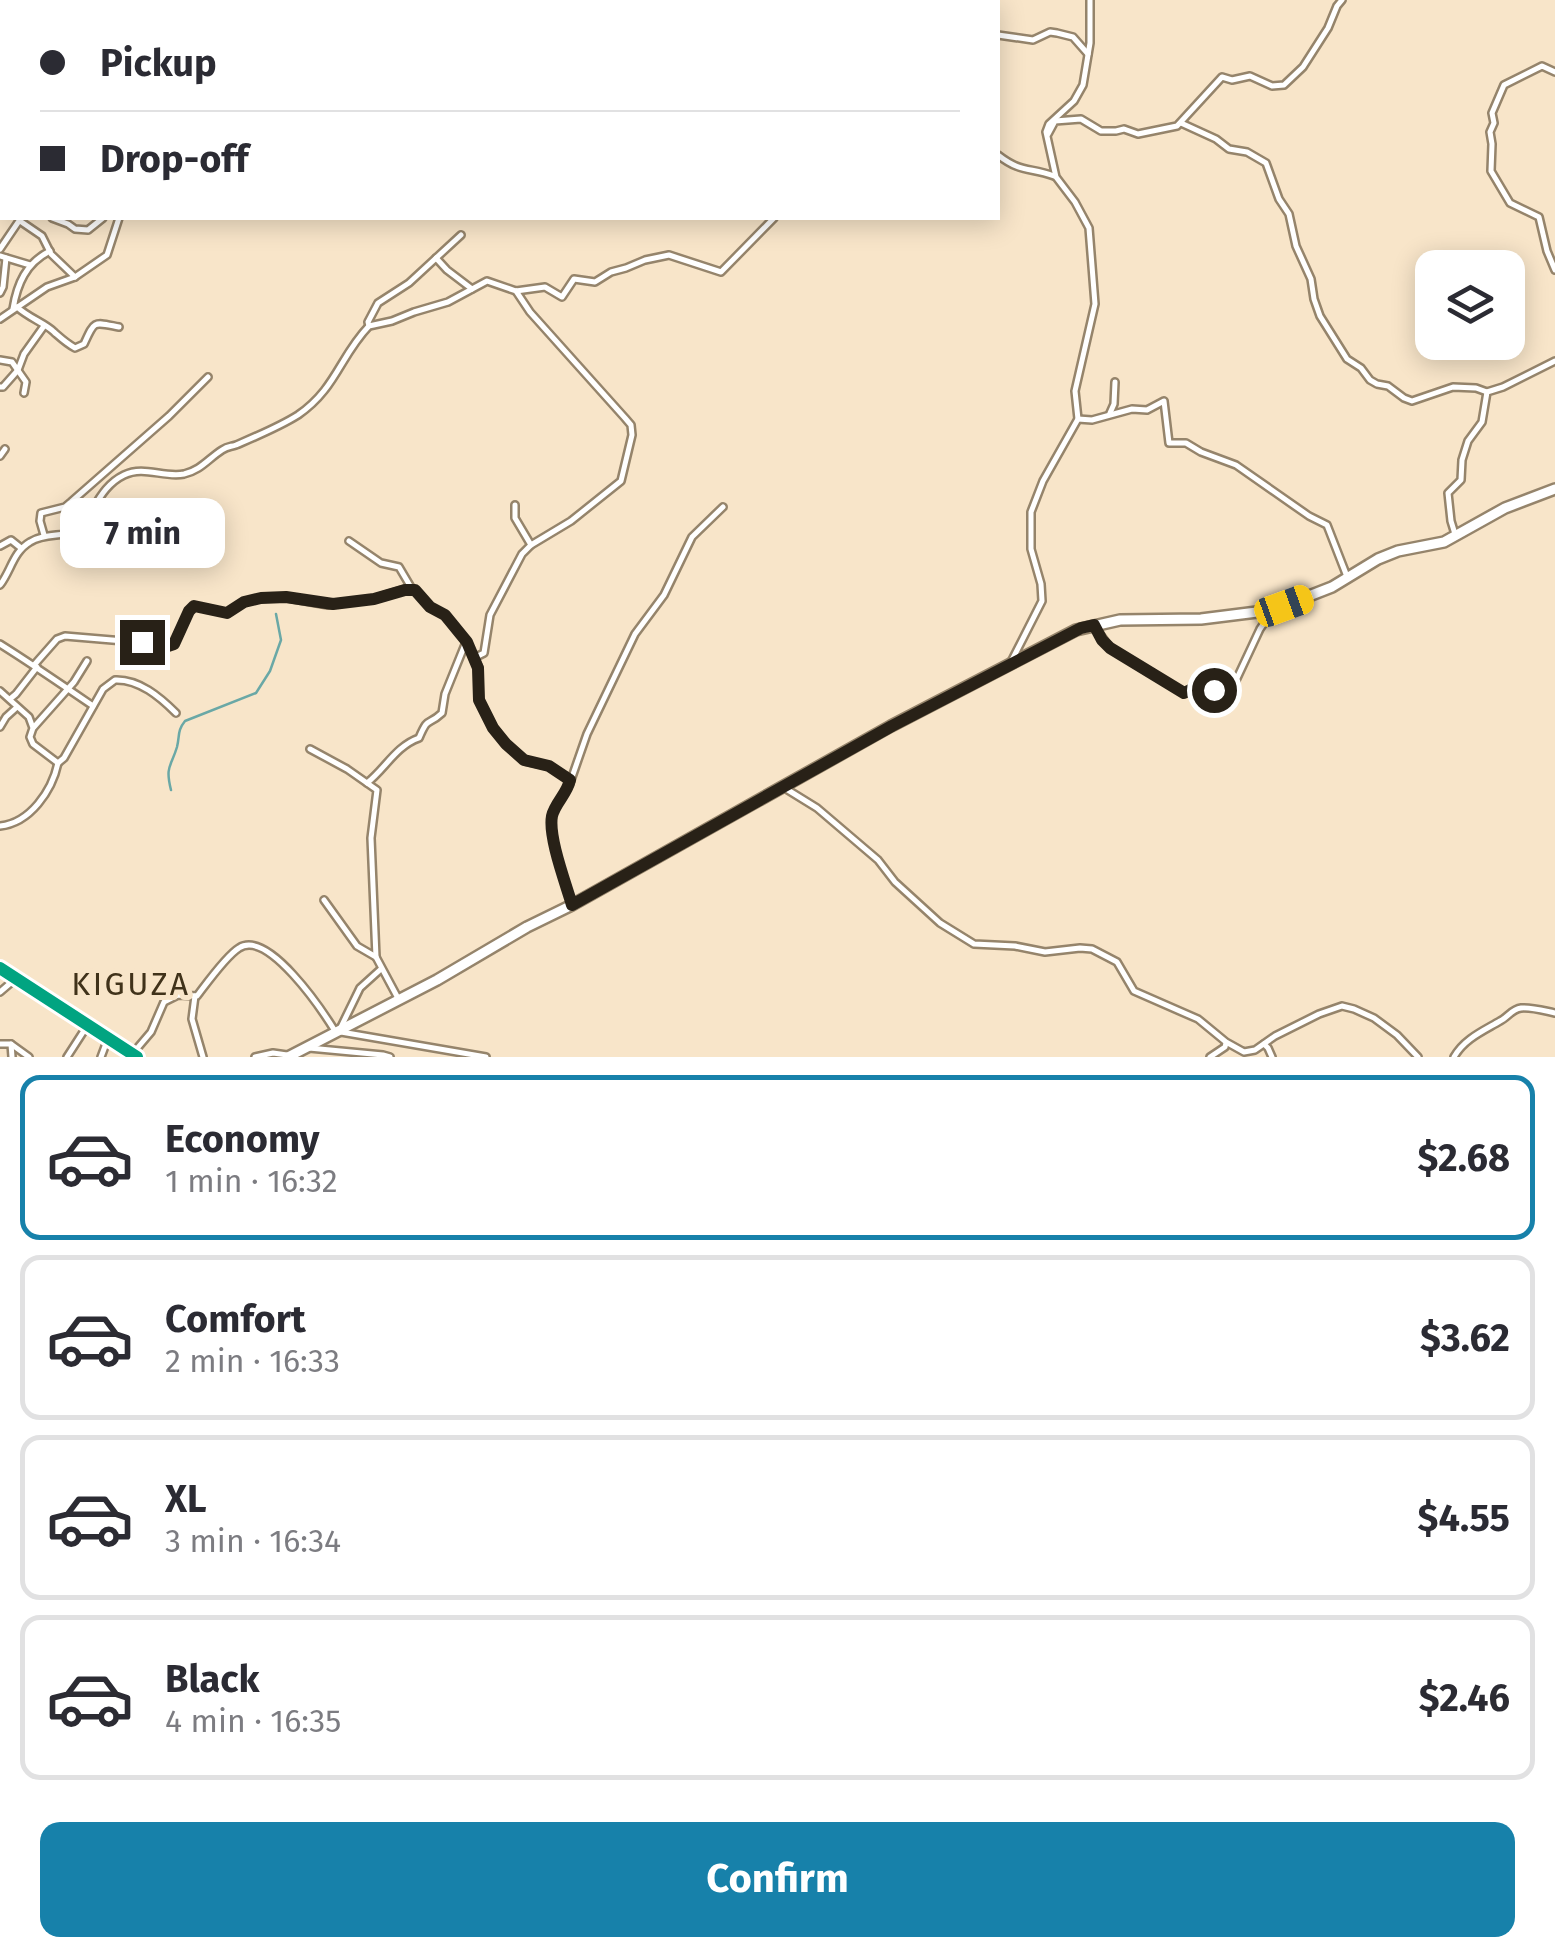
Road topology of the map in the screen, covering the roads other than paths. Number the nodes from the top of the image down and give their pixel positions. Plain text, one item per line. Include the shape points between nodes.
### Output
1 (1090, 0) edge
2 (1342, 0) edge
3 (1000, 35) edge
4 (1088, 54) junction
5 (1555, 72) edge
6 (1181, 123) junction
7 (1046, 137) junction
8 (1000, 157) edge
9 (1056, 177) junction
10 (19, 220) edge
11 (21, 220) edge
12 (57, 220) edge
13 (74, 220) edge
14 (101, 220) edge
15 (106, 220) edge
16 (119, 220) edge
17 (772, 220) edge
18 (71, 225) junction
19 (117, 226) junction
20 (460, 235) dead end
21 (2, 249) edge
22 (50, 252) junction
23 (436, 258) junction
24 (30, 265) junction
25 (1555, 270) edge
26 (75, 277) junction
27 (472, 290) junction
28 (516, 292) junction
29 (0, 293) edge
30 (15, 308) junction
31 (0, 319) edge
32 (44, 326) junction
33 (369, 326) junction
34 (119, 327) dead end
35 (0, 360) edge
36 (1555, 360) edge
37 (18, 370) junction
38 (208, 377) dead end
39 (1115, 382) dead end
40 (0, 387) edge
41 (1487, 392) junction
42 (24, 393) dead end
43 (1110, 414) junction
44 (1078, 418) junction
45 (1555, 489) edge
46 (515, 505) dead end
47 (723, 507) dead end
48 (44, 535) junction
49 (1456, 537) junction
50 (349, 541) dead end
51 (531, 545) junction
52 (0, 546) edge
53 (21, 548) junction
54 (1348, 579) junction
55 (0, 585) edge
56 (412, 588) junction
57 (1273, 610) junction
58 (1252, 614) junction
59 (1094, 625) junction
60 (1260, 629) junction
61 (467, 642) junction
62 (0, 644) edge
63 (474, 658) junction
64 (87, 661) dead end
65 (1009, 664) junction
66 (36, 666) junction
67 (68, 688) junction
68 (3, 695) edge
69 (93, 706) junction
70 (17, 707) junction
71 (176, 713) dead end
72 (0, 727) edge
73 (32, 730) junction
74 (310, 749) dead end
75 (58, 763) junction
76 (570, 780) junction
77 (367, 783) junction
78 (783, 787) junction
79 (0, 826) edge
80 (324, 900) dead end
81 (572, 905) junction
82 (376, 957) junction
83 (0, 968) edge
84 (381, 969) junction
85 (16, 978) junction
86 (0, 992) edge
87 (195, 996) junction
88 (399, 1000) junction
89 (1555, 1013) edge
90 (88, 1025) junction
91 (338, 1030) junction
92 (108, 1038) junction
93 (1226, 1042) junction
94 (0, 1044) edge
95 (11, 1044) junction
96 (1264, 1044) junction
97 (306, 1048) junction
98 (134, 1055) edge
99 (289, 1056) edge
100 (12, 1057) edge
101 (28, 1057) edge
102 (67, 1057) edge
103 (100, 1057) edge
104 (203, 1057) edge
105 (255, 1057) edge
106 (390, 1057) edge
107 (486, 1057) edge
108 (1210, 1057) edge
109 (1272, 1057) edge
110 (1418, 1057) edge
111 (1454, 1057) edge

1 - 4 street
2 - 6 street via 1304,67 1284,85 1250,76 1220,78
3 - 4 street via 1032,40 1058,33 1073,37
4 - 7 street via 1078,96 1049,124
5 - 25 street via 1542,66 1504,85 1490,132 1491,172 1510,202 1539,218
6 - 7 street via 1138,134 1100,130 1082,120 1056,121
6 - 41 street via 1266,164 1320,316 1347,359 1370,380 1412,400 1454,386
7 - 9 street
8 - 9 street
9 - 44 street via 1092,240 1096,304 1075,391
10 - 21 street
11 - 22 street
12 - 18 street
13 - 18 street
14 - 18 street via 89,230
15 - 19 street
16 - 19 street
17 - 28 street via 720,272 669,255 595,282 574,279 562,297 541,286
19 - 26 street via 107,255
20 - 23 street
21 - 24 street
21 - 29 street
22 - 24 street
22 - 26 street
23 - 27 street
23 - 33 street via 378,304
24 - 30 street via 17,287
26 - 30 street
27 - 28 street via 490,281
27 - 33 street
28 - 51 street via 632,430 620,483
30 - 31 street
30 - 32 street
32 - 34 street via 76,348 95,324
32 - 37 street
33 - 48 street via 325,392 299,414 224,448 190,472 124,475 76,531
35 - 37 street
36 - 41 street
37 - 40 street
37 - 42 street
38 - 48 street via 72,502 42,513
39 - 43 street
41 - 49 street via 1461,480 1448,493
43 - 44 street
43 - 54 street via 1164,401 1169,443 1240,467 1327,525
44 - 65 street via 1031,512 1042,601
45 - 49 street via 1504,508
46 - 51 street
47 - 76 street via 692,537 664,596 635,634
48 - 53 street
49 - 54 street via 1398,550
50 - 56 street via 399,567
51 - 63 street via 490,614 484,653
52 - 53 street via 11,540
53 - 55 street
54 - 57 street
56 - 61 street
56 - 66 street via 333,604 261,598 227,613 194,606 171,645 61,637
57 - 58 street
57 - 60 street
58 - 59 street
58 - 60 street
59 - 60 street via 1110,648 1184,693 1204,685 1231,691
59 - 65 street
61 - 63 street
61 - 77 street via 442,713
62 - 66 street
63 - 76 street via 479,700 493,728 524,760
64 - 67 street
65 - 78 street
66 - 67 street
66 - 68 street via 16,694
67 - 69 street
67 - 73 street
68 - 70 street
69 - 71 street via 107,684 124,679
69 - 75 street
70 - 72 street
70 - 73 street
73 - 75 street via 30,740
74 - 77 street
75 - 79 street via 34,807 16,823
76 - 81 street via 552,827
77 - 82 street via 377,792 371,838
78 - 81 street
78 - 93 street via 832,820 960,936 974,944 1038,952 1092,949 1117,962 1134,992 1198,1019
80 - 82 street via 357,946
81 - 88 street
82 - 84 street
83 - 85 highway
84 - 88 street
84 - 91 street via 360,988
85 - 86 street
85 - 90 highway
87 - 91 street via 239,948 254,944 292,973
87 - 98 street via 178,994 164,1002
87 - 104 street via 191,1014
88 - 91 street
89 - 111 street via 1515,1009 1480,1030
90 - 92 highway
90 - 102 street
91 - 97 street
91 - 107 street
92 - 98 highway
92 - 103 street
93 - 96 street via 1244,1052
93 - 108 street
94 - 95 street
95 - 100 street
95 - 101 street
96 - 109 street
96 - 110 street via 1342,1006 1374,1018
97 - 99 street
97 - 106 street
99 - 105 street

